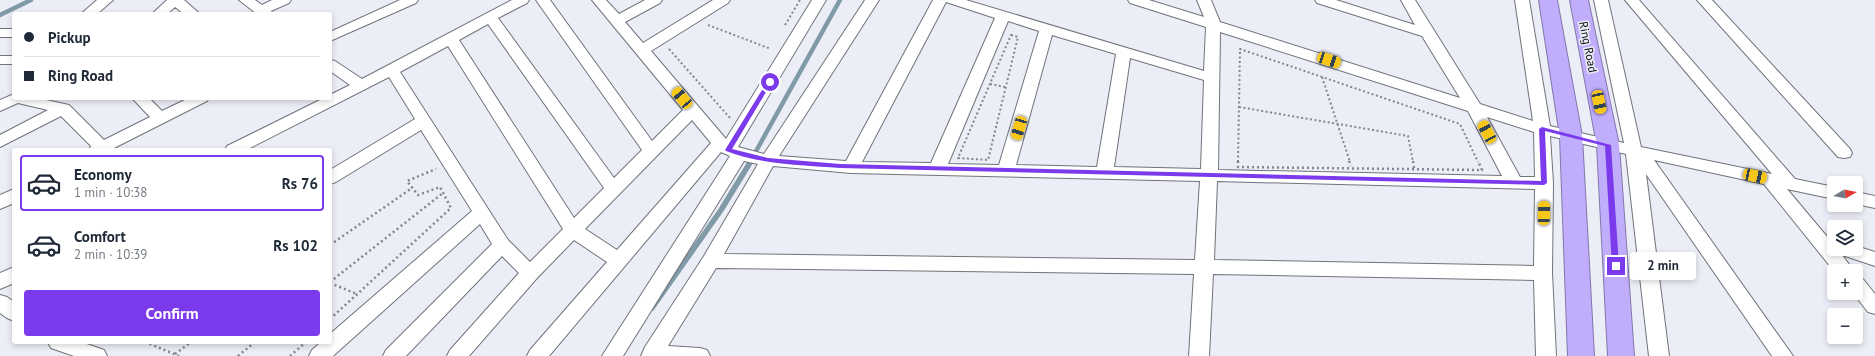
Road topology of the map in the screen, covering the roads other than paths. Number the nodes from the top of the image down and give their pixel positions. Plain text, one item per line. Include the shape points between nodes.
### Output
1 (106, 0) edge
2 (175, 0) edge
3 (246, 0) edge
4 (284, 0) edge
5 (411, 0) edge
6 (522, 0) edge
7 (542, 0) edge
8 (599, 0) edge
9 (655, 0) edge
10 (723, 0) edge
11 (819, 0) edge
12 (872, 0) edge
13 (940, 0) edge
14 (951, 0) edge
15 (1135, 0) edge
16 (1204, 0) edge
17 (1322, 0) edge
18 (1408, 0) edge
19 (1522, 0) edge
20 (1548, 0) edge
21 (1579, 0) edge
22 (1601, 0) edge
23 (1632, 0) edge
24 (1704, 0) edge
25 (91, 12) edge
26 (161, 12) edge
27 (190, 12) edge
28 (263, 12) edge
29 (1003, 16) junction
30 (490, 17) junction
31 (617, 21) junction
32 (1213, 23) junction
33 (1047, 29) junction
34 (1427, 32) junction
35 (0, 33) edge
36 (12, 33) edge
37 (332, 36) edge
38 (451, 39) junction
39 (641, 51) junction
40 (1124, 52) junction
41 (0, 60) edge
42 (12, 60) edge
43 (332, 65) edge
44 (392, 70) junction
45 (1212, 78) junction
46 (361, 86) junction
47 (0, 97) edge
48 (12, 98) edge
49 (12, 100) edge
50 (24, 100) edge
51 (142, 100) edge
52 (197, 100) edge
53 (0, 106) edge
54 (1474, 106) junction
55 (63, 109) junction
56 (692, 110) junction
57 (160, 118) junction
58 (424, 121) junction
59 (1542, 129) junction
60 (1571, 136) junction
61 (0, 142) edge
62 (1608, 145) junction
63 (99, 148) edge
64 (237, 148) edge
65 (1637, 151) junction
66 (651, 152) junction
67 (743, 153) junction
68 (1844, 153) dead end
69 (851, 167) junction
70 (937, 169) junction
71 (1006, 170) junction
72 (1105, 172) junction
73 (1209, 175) junction
74 (332, 177) edge
75 (1769, 180) junction
76 (1514, 182) junction
77 (1544, 183) junction
78 (1790, 184) junction
79 (614, 190) junction
80 (1827, 192) edge
81 (12, 197) edge
82 (1863, 199) edge
83 (1875, 202) edge
84 (0, 203) edge
85 (482, 212) junction
86 (573, 230) junction
87 (1826, 243) edge
88 (502, 245) junction
89 (1862, 256) edge
90 (1871, 260) edge
91 (619, 261) junction
92 (712, 261) junction
93 (1840, 264) edge
94 (1204, 267) junction
95 (1543, 273) junction
96 (530, 274) junction
97 (12, 275) edge
98 (0, 282) edge
99 (1863, 292) edge
100 (0, 302) edge
101 (1875, 307) edge
102 (12, 311) edge
103 (65, 344) edge
104 (652, 355) edge
105 (98, 356) edge
106 (319, 356) edge
107 (393, 356) edge
108 (457, 356) edge
109 (537, 356) edge
110 (612, 356) edge
111 (700, 356) edge
112 (1199, 356) edge
113 (1546, 356) edge
114 (1581, 356) edge
115 (1622, 356) edge
116 (1659, 356) edge
117 (1783, 356) edge

1 - 25 street
2 - 26 street
2 - 27 street
3 - 28 street
4 - 28 street
5 - 37 street
6 - 30 street
7 - 66 street
8 - 31 street
9 - 31 street
10 - 39 street
11 - 67 street
12 - 67 street
13 - 69 street
14 - 29 street
15 - 32 street
16 - 32 street
17 - 34 street
18 - 34 street
19 - 59 street
20 - 60 highway
21 - 62 highway, Ring Road
22 - 65 street
23 - 78 street
24 - 68 street
29 - 33 street
29 - 70 street
30 - 38 street
30 - 79 street
31 - 39 street
32 - 45 street
32 - 54 street
33 - 40 street
33 - 71 street
34 - 54 street
35 - 36 street
38 - 44 street
38 - 86 street
39 - 56 street
40 - 45 street
40 - 72 street
41 - 42 street
43 - 46 street
44 - 46 street
44 - 58 street
45 - 73 street
46 - 64 street
47 - 48 street
49 - 53 street
50 - 55 street
51 - 57 street
52 - 57 street
54 - 59 street
54 - 76 street
55 - 61 street
55 - 63 street
56 - 66 street
56 - 67 street
57 - 63 street
58 - 74 street
58 - 85 street
59 - 60 street
59 - 77 street
60 - 62 street
60 - 114 highway
62 - 65 street
62 - 115 highway, Ring Road
65 - 75 street
65 - 116 street
65 - 117 street
66 - 79 street
67 - 69 street
67 - 91 street
67 - 92 street
67 - 110 street
69 - 70 street
70 - 71 street
71 - 72 street
72 - 73 street
73 - 76 street
73 - 94 street
75 - 78 street
75 - 87 street
76 - 77 street
77 - 95 street
78 - 80 street
79 - 86 street
81 - 84 street
82 - 83 street
85 - 88 street
85 - 106 street
86 - 91 street
86 - 96 street
87 - 93 street
88 - 96 street
88 - 107 street
89 - 90 street
91 - 109 street
92 - 94 street
92 - 104 street
94 - 95 street
94 - 112 street
95 - 113 street
96 - 108 street
97 - 98 street
99 - 101 street
100 - 102 street
103 - 105 street
104 - 111 street

